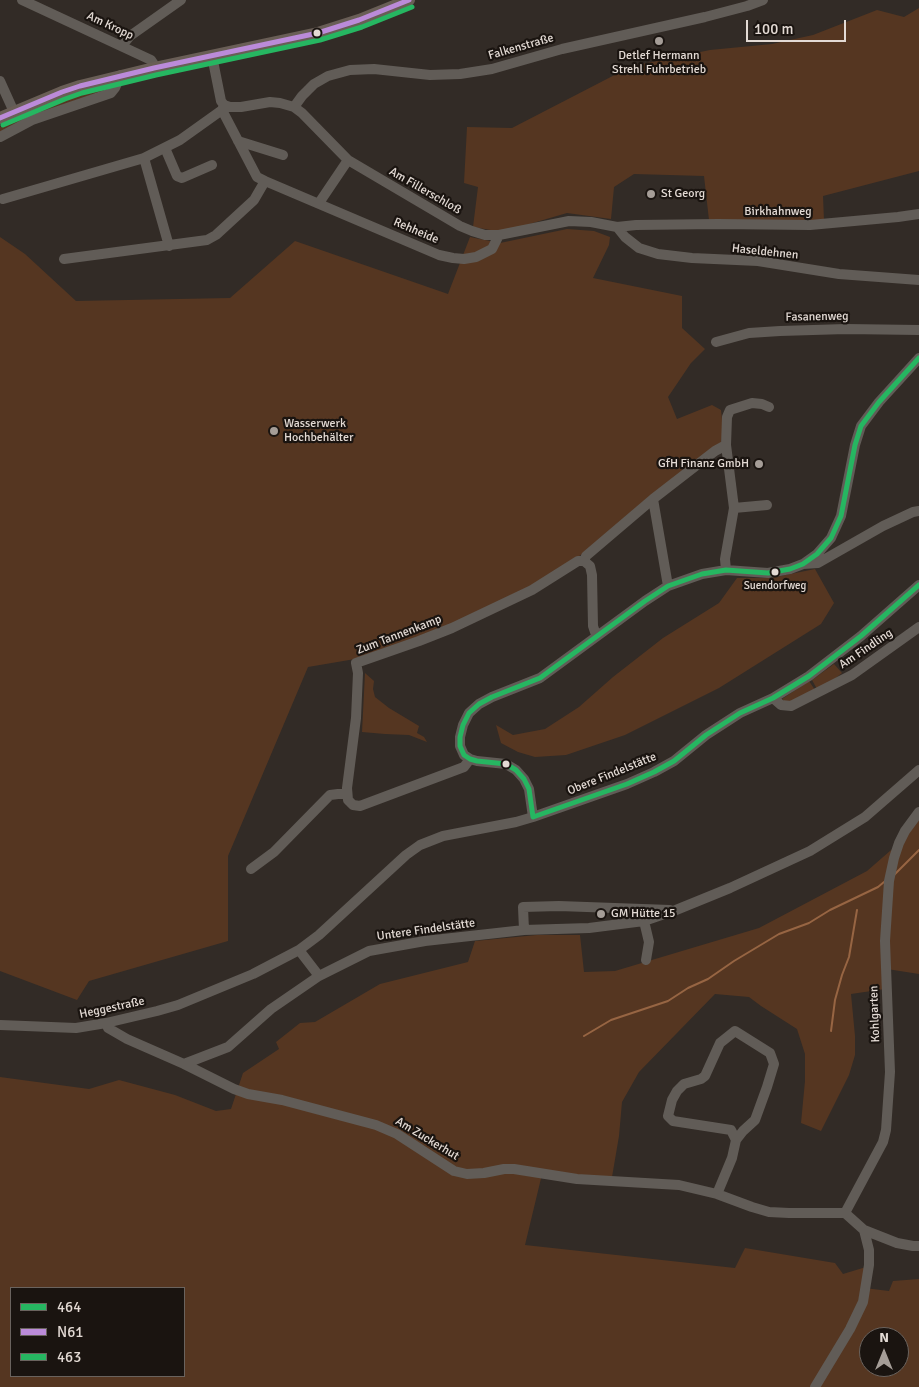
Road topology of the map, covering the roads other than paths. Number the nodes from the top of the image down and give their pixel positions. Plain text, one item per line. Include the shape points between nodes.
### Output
1 (22, 0) edge
2 (181, 0) edge
3 (409, 0) edge
4 (763, 0) edge
5 (122, 46) junction
6 (212, 56) junction
7 (154, 68) junction
8 (121, 75) junction
9 (0, 80) edge
10 (294, 107) junction
11 (223, 108) junction
12 (14, 112) junction
13 (0, 118) edge
14 (0, 137) edge
15 (238, 141) junction
16 (165, 148) junction
17 (283, 155) dead end
18 (144, 158) junction
19 (348, 160) junction
20 (212, 165) dead end
21 (265, 181) junction
22 (3, 199) dead end
23 (319, 203) junction
24 (919, 214) edge
25 (636, 225) joint
26 (617, 227) junction
27 (499, 235) junction
28 (169, 246) junction
29 (64, 259) dead end
30 (919, 280) edge
31 (919, 330) edge
32 (716, 342) dead end
33 (919, 358) edge
34 (769, 407) dead end
35 (726, 444) junction
36 (652, 499) junction
37 (767, 506) dead end
38 (734, 508) junction
39 (919, 511) edge
40 (584, 561) junction
41 (803, 564) junction
42 (726, 570) junction
43 (919, 585) edge
44 (668, 586) junction
45 (917, 632) edge
46 (598, 635) junction
47 (773, 698) junction
48 (470, 759) junction
49 (919, 770) edge
50 (347, 794) junction
51 (919, 812) edge
52 (533, 817) junction
53 (251, 869) dead end
54 (676, 910) junction
55 (644, 921) junction
56 (524, 930) junction
57 (299, 950) junction
58 (646, 960) dead end
59 (319, 976) junction
60 (227, 985) joint
61 (106, 1023) junction
62 (0, 1025) edge
63 (184, 1064) junction
64 (736, 1140) junction
65 (717, 1194) junction
66 (845, 1213) junction
67 (864, 1230) junction
68 (919, 1246) edge
69 (815, 1387) edge

1 - 5 street, Am Kropp
2 - 5 street via 130,36
3 - 6 main road via 326,31
4 - 10 street, Falkenstraße via 492,69 430,75 350,70 314,84
5 - 7 street, Am Kropp via 151,60
6 - 7 main road
6 - 11 street
7 - 8 main road
8 - 12 main road via 62,92
8 - 14 street via 111,93 32,120
9 - 12 street
10 - 11 street via 270,102
10 - 19 street, Am Fillerschloß
11 - 15 street, Rehheide
11 - 16 street
12 - 13 main road
15 - 17 street
15 - 21 street, Rehheide via 257,177
16 - 18 street
16 - 20 street via 177,176 182,178
18 - 22 street
18 - 28 street
19 - 23 street
19 - 27 street, Am Fillerschloß via 460,226 479,233
21 - 23 street, Rehheide
21 - 28 street via 254,200 216,234 207,240
23 - 27 street, Rehheide via 439,255 453,258 476,257 492,249
24 - 25 street, Birkhahnweg via 810,225
25 - 26 street, Am Fillerschloß
26 - 27 street, Am Fillerschloß via 569,221
26 - 30 street, Haseldehnen via 639,248 658,254 758,261 839,274
28 - 29 street
31 - 32 street, Fasanenweg via 780,331
33 - 41 street via 861,426 841,516 831,538
34 - 35 street via 752,403 730,410
35 - 36 street, Zum Tannenkamp
35 - 38 street
36 - 40 street, Zum Tannenkamp
36 - 44 street
37 - 38 street
38 - 42 street
39 - 41 street via 882,526 818,563
40 - 46 street via 590,566 592,575 592,626
40 - 50 street, Zum Tannenkamp via 578,561 527,593 452,628 356,663 356,718
41 - 42 street via 768,573
42 - 44 street via 702,574
43 - 47 street, Obere Findelstätte via 861,636 809,676
44 - 46 street
45 - 47 street, Am Findling via 852,675 790,706 781,705
46 - 48 street via 540,678 492,697 469,713 463,724 460,746
47 - 52 street, Obere Findelstätte via 733,718 654,772
48 - 50 street via 464,767 360,806 353,805
48 - 52 street via 506,764 516,770 529,789
49 - 54 street, Untere Findelstätte via 864,817 810,851
50 - 53 street via 330,795 274,852
51 - 66 street, Kohlgarten via 899,843 889,881 885,941 890,1072 886,1130 883,1142
52 - 57 street, Obere Findelstätte via 442,836 420,845
54 - 55 street, Untere Findelstätte
54 - 56 street, Untere Findelstätte via 523,907
55 - 56 street, Untere Findelstätte via 589,928
55 - 58 street via 649,942
56 - 59 street, Untere Findelstätte via 369,951
57 - 59 street
57 - 60 street, Obere Findelstätte
59 - 63 street, Untere Findelstätte via 271,1010 228,1047
60 - 61 street, Heggestraße via 157,1012
61 - 62 street, Heggestraße via 76,1028
61 - 63 street, Am Zuckerhut via 108,1028 127,1039
63 - 65 street, Am Zuckerhut via 248,1094 282,1100 397,1134 454,1171 467,1174 514,1169 577,1179 679,1185
64 - 64 street via 755,1120 774,1064 770,1053 735,1031 720,1043 705,1076 684,1084 677,1091 668,1116 673,1121 731,1130
64 - 65 street
65 - 66 street, Am Zuckerhut via 769,1212
66 - 67 street
67 - 68 street via 897,1243
67 - 69 street via 869,1265 863,1302

